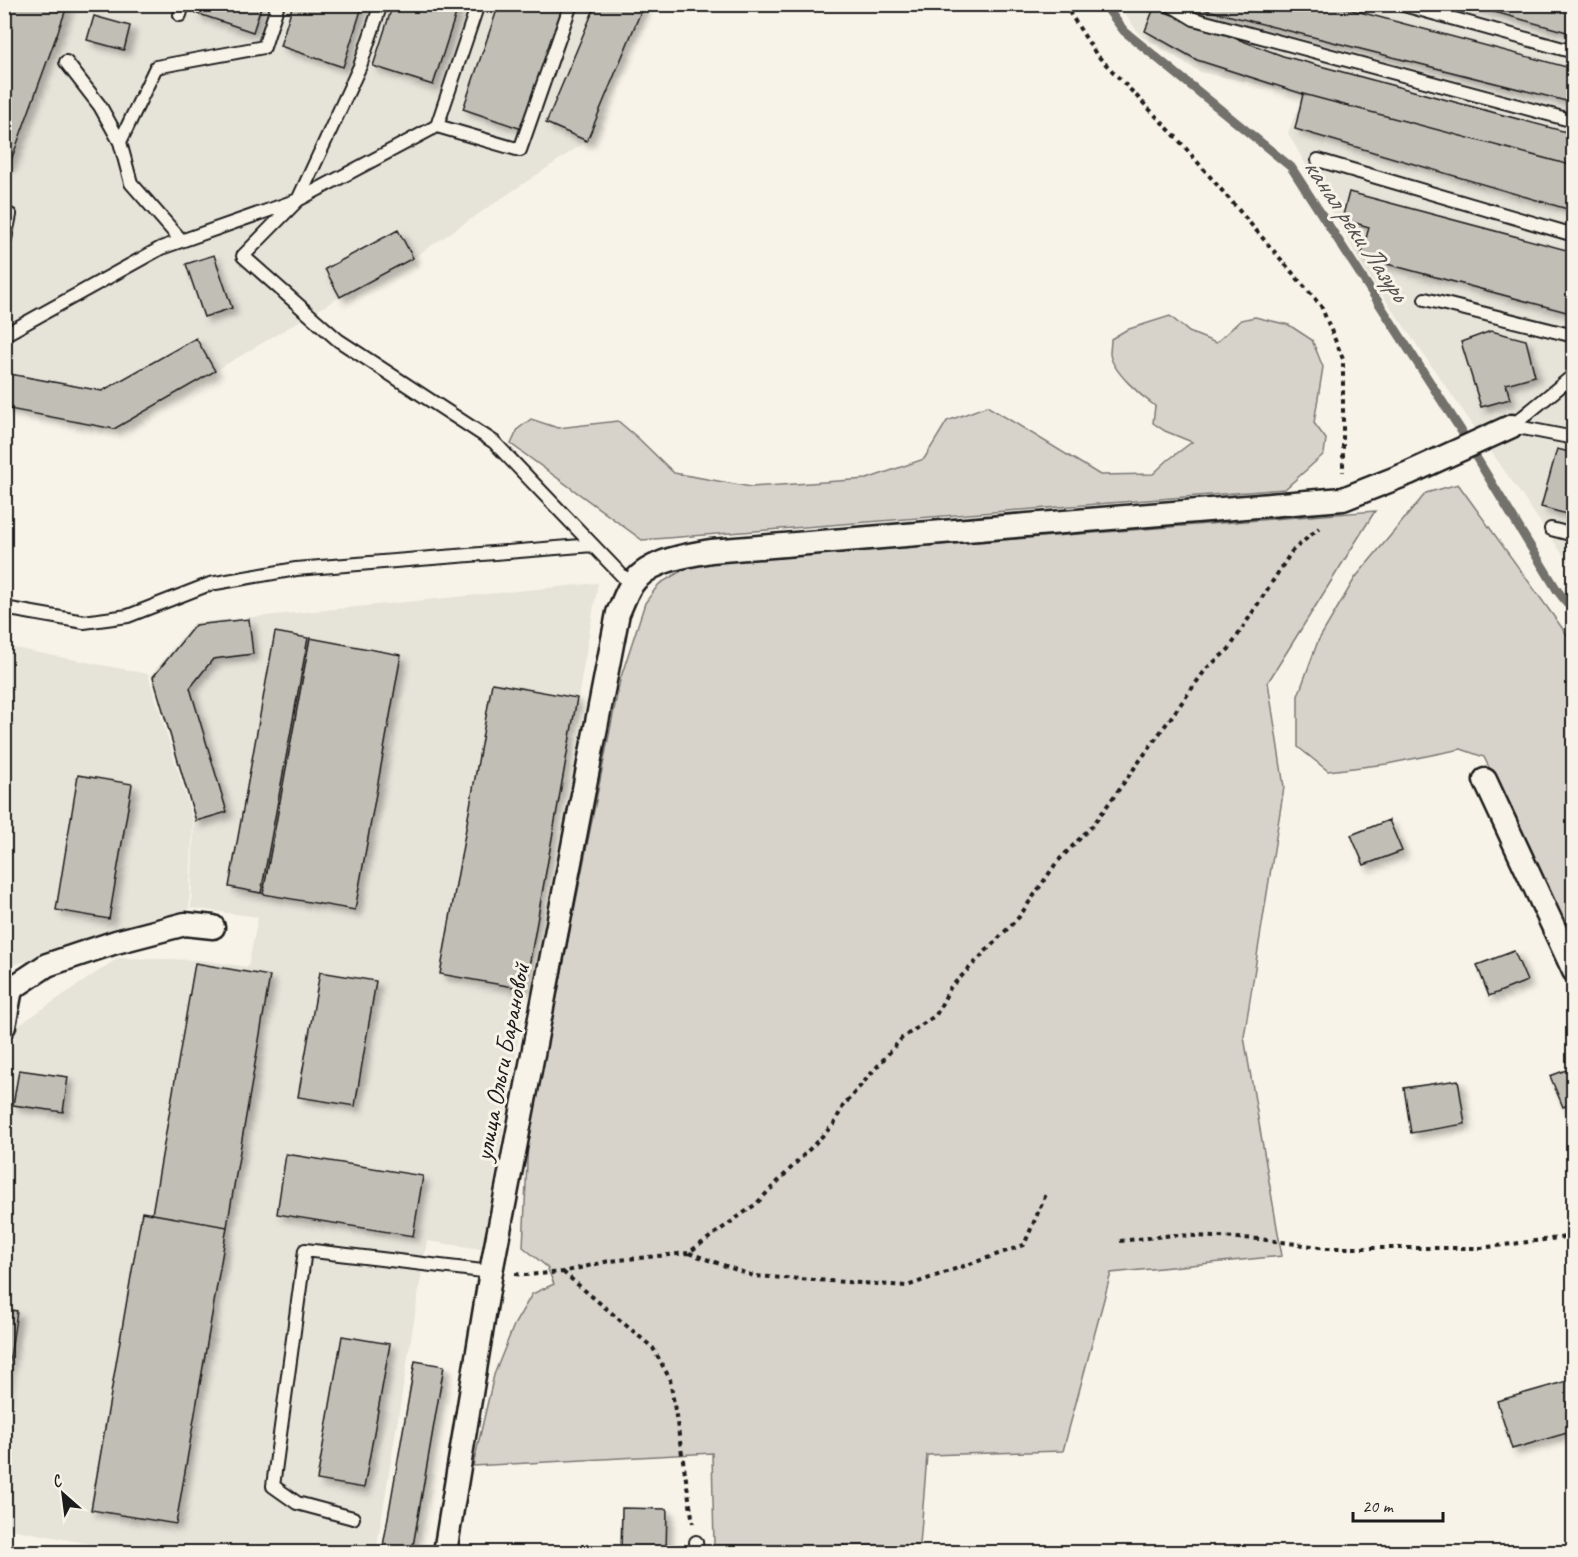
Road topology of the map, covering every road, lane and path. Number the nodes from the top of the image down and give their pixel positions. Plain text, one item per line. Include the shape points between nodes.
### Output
1 (278, 4) edge
2 (381, 4) edge
3 (478, 4) edge
4 (571, 4) edge
5 (1064, 4) edge
6 (1169, 4) edge
7 (1400, 4) edge
8 (1574, 52) edge
9 (66, 62) dead end
10 (1574, 121) edge
11 (437, 126) junction
12 (120, 142) junction
13 (1318, 160) dead end
14 (298, 200) junction
15 (4, 212) edge
16 (1574, 235) edge
17 (181, 240) junction
18 (4, 244) edge
19 (1425, 299) dead end
20 (4, 335) edge
21 (1574, 336) edge
22 (1574, 375) edge
23 (1512, 426) junction
24 (1574, 438) edge
25 (1343, 499) junction
26 (1551, 529) dead end
27 (1574, 535) edge
28 (593, 545) junction
29 (631, 585) junction
30 (4, 608) edge
31 (1485, 780) dead end
32 (213, 927) dead end
33 (1574, 971) edge
34 (4, 1026) edge
35 (1046, 1194) dead end
36 (1574, 1236) edge
37 (1120, 1241) dead end
38 (688, 1253) junction
39 (491, 1272) junction
40 (563, 1272) junction
41 (353, 1518) dead end
42 (696, 1547) edge
43 (445, 1552) edge

1 - 12 lane via 264,47 156,67
2 - 14 lane via 360,66
3 - 11 lane
4 - 11 lane via 520,150
5 - 25 path via 1096,54 1176,137 1321,306 1342,359
6 - 10 lane via 1194,19
7 - 8 lane
9 - 12 lane via 100,106
11 - 14 lane
12 - 17 lane via 131,183
13 - 16 lane
14 - 17 lane
14 - 28 lane via 243,256 338,340 494,442
15 - 18 lane via 10,215
17 - 20 lane
19 - 21 lane
22 - 23 lane
23 - 24 lane
23 - 25 street
25 - 29 street via 711,551 672,558 645,572
25 - 38 path via 1328,521 1292,551 1229,648 1206,669 1094,824 1057,862 1019,917 950,988 936,1015 902,1038 843,1106 834,1124 756,1204
26 - 27 lane
28 - 29 lane
28 - 30 lane via 296,569 210,584 128,616 84,622
29 - 39 street, улица Ольги Барановой via 618,613
31 - 33 street
32 - 34 street via 185,924 47,965 11,989
35 - 38 path via 1024,1245 907,1286 754,1276
36 - 37 path via 1481,1248 1327,1248 1259,1239 1174,1235
38 - 40 path via 609,1261
39 - 40 path
39 - 41 lane via 305,1250 273,1486 297,1503
39 - 43 street, улица Ольги Барановой
40 - 42 path via 653,1348 670,1379

